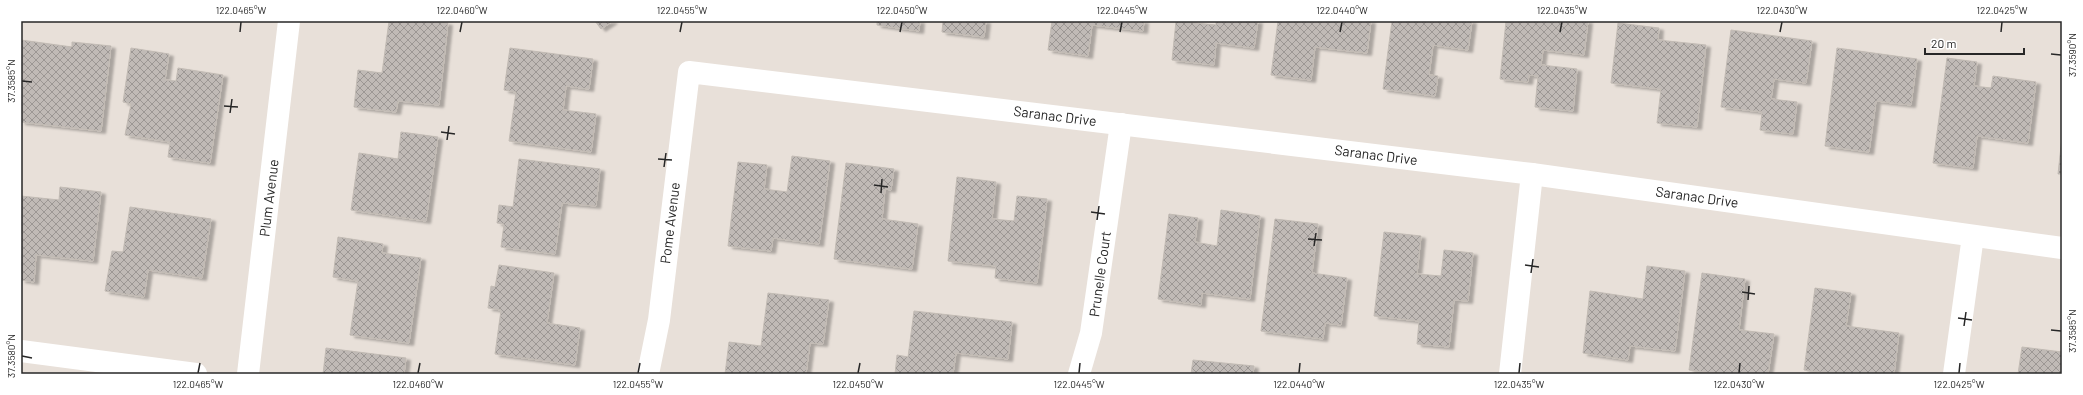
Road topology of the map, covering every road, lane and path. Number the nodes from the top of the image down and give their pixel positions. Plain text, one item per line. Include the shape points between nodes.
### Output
1 (289, 21) edge
2 (689, 72) joint
3 (1121, 124) junction
4 (1532, 174) junction
5 (1973, 236) junction
6 (2062, 248) edge
7 (21, 351) edge
8 (196, 374) edge
9 (248, 374) edge
10 (648, 374) edge
11 (1079, 374) edge
12 (1510, 374) edge
13 (1954, 374) edge

1 - 9 street, Plum Avenue
2 - 3 street, Saranac Drive
2 - 10 street, Pome Avenue via 659,320
3 - 4 street, Saranac Drive
3 - 11 street, Prunelle Court via 1091,333
4 - 5 street, Saranac Drive
4 - 12 street
5 - 6 street, Saranac Drive
5 - 13 street
7 - 8 street

